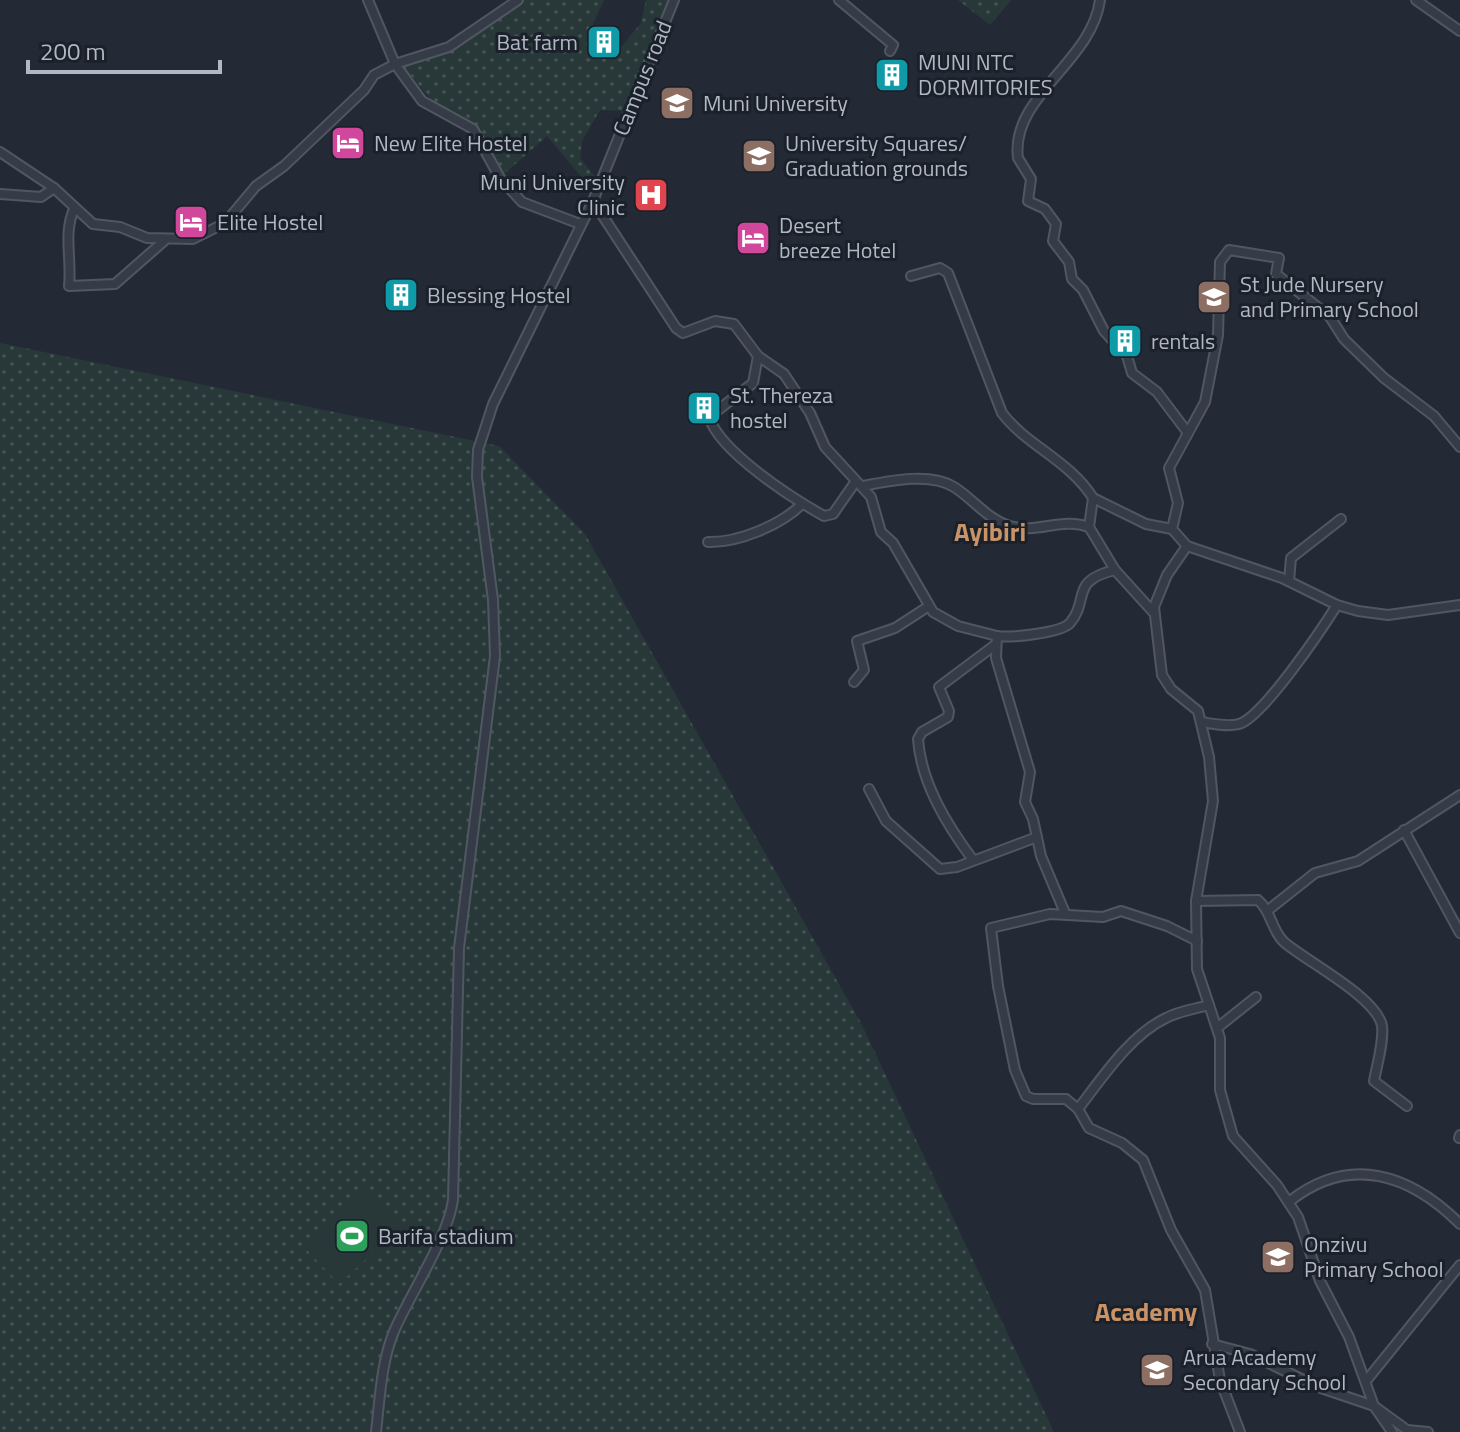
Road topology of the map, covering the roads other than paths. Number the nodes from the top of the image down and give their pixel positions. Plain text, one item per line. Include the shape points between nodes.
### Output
1 (368, 0) edge
2 (518, 0) edge
3 (674, 0) edge
4 (839, 0) edge
5 (1100, 0) edge
6 (1416, 0) edge
7 (1460, 31) edge
8 (890, 51) dead end
9 (395, 64) junction
10 (0, 152) edge
11 (54, 188) junction
12 (0, 194) edge
13 (593, 201) junction
14 (74, 209) junction
15 (580, 224) junction
16 (165, 240) junction
17 (911, 276) dead end
18 (758, 356) junction
19 (1188, 433) junction
20 (1460, 447) edge
21 (859, 483) junction
22 (1093, 498) junction
23 (802, 504) junction
24 (1341, 519) dead end
25 (1089, 527) junction
26 (1172, 529) junction
27 (708, 542) dead end
28 (1187, 546) junction
29 (1115, 570) junction
30 (1289, 581) junction
31 (1337, 605) junction
32 (1460, 605) edge
33 (929, 606) junction
34 (1154, 613) junction
35 (996, 641) junction
36 (854, 682) dead end
37 (1202, 722) junction
38 (869, 789) dead end
39 (1460, 795) edge
40 (1404, 830) junction
41 (1037, 837) junction
42 (973, 860) junction
43 (1196, 901) junction
44 (1267, 911) junction
45 (1065, 913) junction
46 (1460, 933) edge
47 (1197, 941) junction
48 (1256, 997) dead end
49 (1209, 1005) junction
50 (1217, 1028) junction
51 (1407, 1106) dead end
52 (1078, 1109) junction
53 (1290, 1201) junction
54 (1460, 1224) edge
55 (1460, 1265) edge
56 (1212, 1344) junction
57 (1366, 1381) junction
58 (1374, 1406) junction
59 (1406, 1431) edge
60 (376, 1432) edge
61 (1240, 1432) edge
62 (1392, 1432) edge
63 (1428, 1432) edge

1 - 9 street
2 - 9 street via 449,47
3 - 13 street, Campus road
4 - 8 street via 893,45
5 - 19 street via 1080,49 1023,117 1018,158 1031,179 1028,201 1045,209 1056,224 1053,241 1104,331 1127,356 1132,373 1157,392
6 - 7 street
9 - 15 street via 422,101 473,129 500,178 522,202
9 - 16 street via 374,75 284,166 252,189 219,228 193,239
10 - 11 street
11 - 12 street via 41,197
11 - 14 street
13 - 15 street, Campus road
13 - 18 street via 676,328 690,332 727,321
14 - 16 street via 93,224
14 - 16 street via 67,231 69,286 115,284
15 - 60 street, Campus road via 484,427 477,477 495,656 459,948 453,1200 394,1332
17 - 22 street via 944,269 1002,413 1013,427 1058,458
18 - 21 street via 784,374 825,447
18 - 23 street via 753,383 709,420 757,474
19 - 20 street via 1205,402 1213,361 1220,262 1233,249 1279,258 1276,274 1330,317 1344,339 1434,416
19 - 26 street via 1169,468 1178,503
21 - 23 street via 833,514 824,516
21 - 25 street via 936,480 1010,526 1044,527 1067,520
21 - 33 street via 871,497 881,532 893,543
22 - 25 street
22 - 26 street via 1146,524
23 - 27 street via 758,530
24 - 30 street via 1292,558
25 - 29 street
26 - 28 street
28 - 30 street
28 - 34 street via 1156,597
29 - 34 street
29 - 35 street via 1083,588 1065,628
30 - 31 street
31 - 32 street via 1388,615
31 - 37 street via 1256,713 1237,725
33 - 35 street via 940,618
33 - 36 street via 895,628 857,641 865,666
34 - 37 street via 1162,675 1196,708
35 - 41 street via 1030,772 1025,802
35 - 42 street via 939,687 948,717 918,739 924,770 947,824
37 - 43 street via 1213,801
38 - 42 street via 883,818 935,867 952,868
39 - 40 street
40 - 44 street via 1358,861 1315,873
40 - 46 street
41 - 42 street
41 - 45 street
43 - 44 street via 1256,899
43 - 47 street
44 - 51 street via 1281,939 1322,966 1379,1018 1382,1031 1374,1081
45 - 47 street via 1103,917 1121,911
45 - 52 street via 991,928 1015,1070 1026,1096 1066,1099
47 - 49 street via 1197,969
48 - 50 street
49 - 50 street
49 - 52 street via 1154,1025 1113,1064
50 - 53 street via 1220,1090 1233,1136
52 - 56 street via 1089,1128 1135,1152 1150,1171 1171,1230 1205,1290
53 - 54 street via 1317,1182 1390,1176 1430,1198
53 - 57 street
55 - 57 street
56 - 58 street via 1250,1354 1318,1387
56 - 61 street
57 - 58 street
58 - 59 street
58 - 62 street
59 - 63 street

